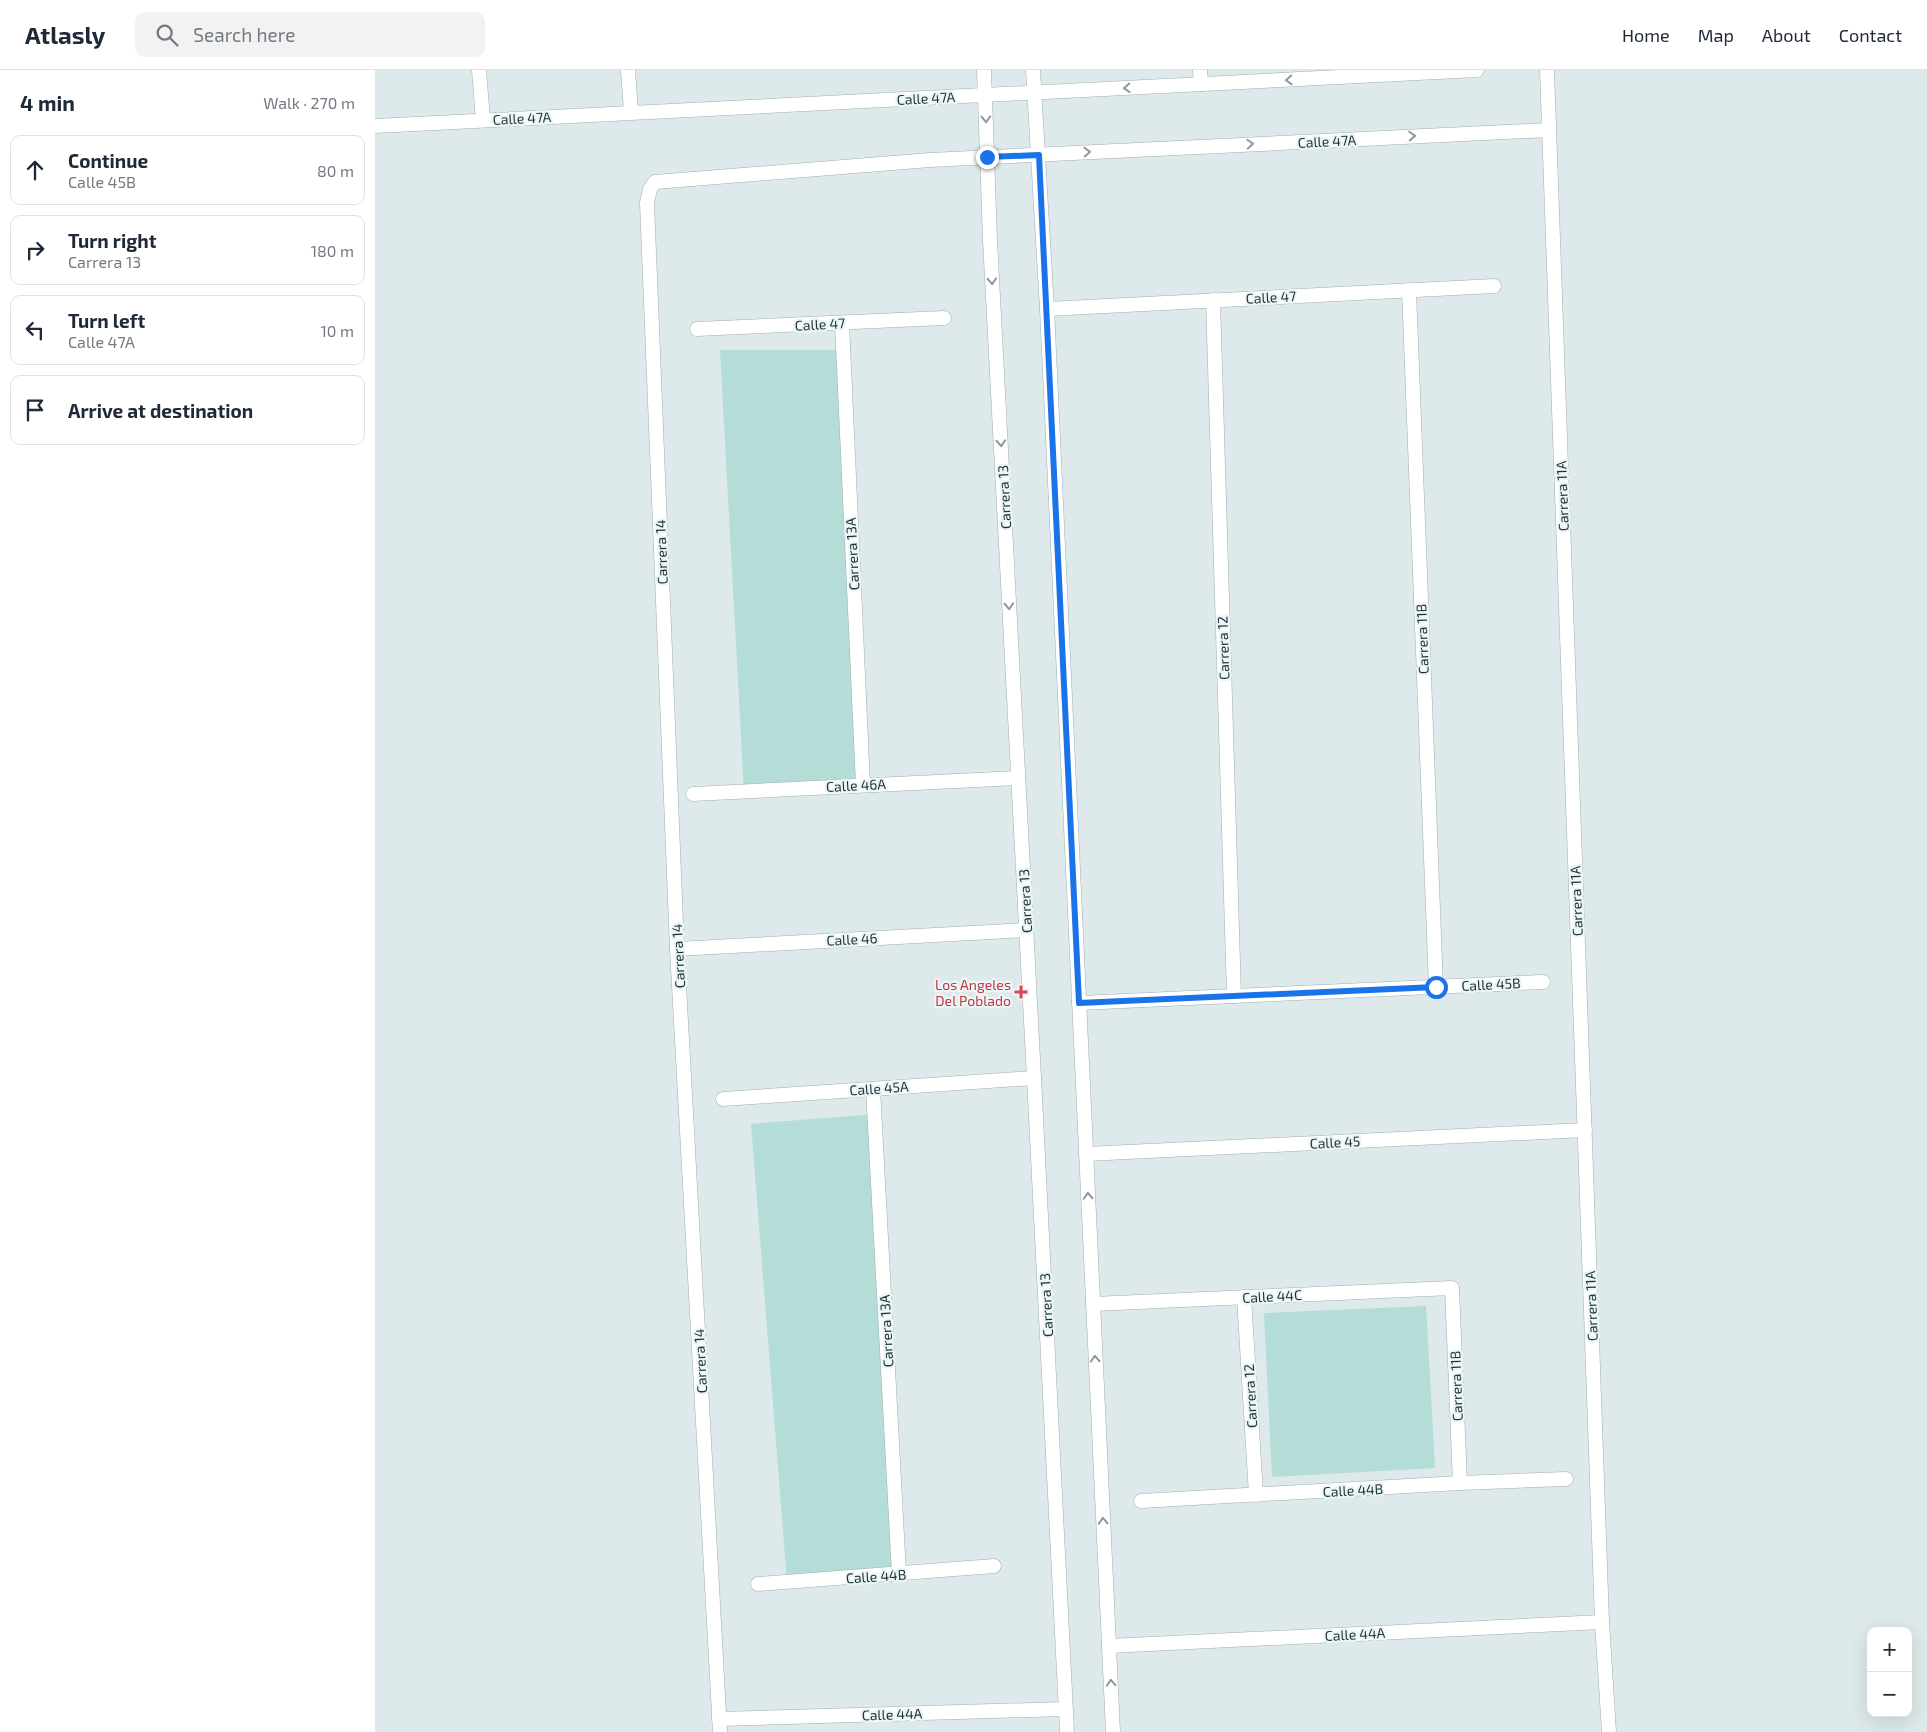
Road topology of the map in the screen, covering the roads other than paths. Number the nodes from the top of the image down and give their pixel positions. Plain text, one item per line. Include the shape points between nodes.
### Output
1 (479, 70) edge
2 (628, 70) edge
3 (984, 70) edge
4 (1033, 70) edge
5 (1477, 70) edge
6 (1547, 70) edge
7 (1201, 77) edge
8 (1035, 92) junction
9 (985, 95) junction
10 (631, 112) junction
11 (483, 120) junction
12 (375, 126) edge
13 (1549, 130) junction
14 (1039, 155) junction
15 (987, 157) junction
16 (655, 182) joint
17 (1494, 286) dead end
18 (1409, 290) junction
19 (1213, 300) junction
20 (1047, 309) junction
21 (944, 318) dead end
22 (842, 322) junction
23 (697, 329) dead end
24 (1019, 778) junction
25 (863, 785) junction
26 (693, 794) dead end
27 (1026, 930) junction
28 (677, 949) junction
29 (1543, 982) dead end
30 (1436, 987) junction
31 (1234, 996) junction
32 (1079, 1003) junction
33 (1035, 1078) junction
34 (873, 1089) junction
35 (723, 1099) dead end
36 (1585, 1130) junction
37 (1086, 1154) junction
38 (1452, 1288) joint
39 (1244, 1297) junction
40 (1093, 1304) junction
41 (1565, 1479) dead end
42 (1460, 1483) junction
43 (1256, 1495) junction
44 (1141, 1501) dead end
45 (994, 1566) dead end
46 (899, 1574) junction
47 (758, 1584) dead end
48 (1602, 1622) junction
49 (1109, 1646) junction
50 (1065, 1709) junction
51 (720, 1725) edge
52 (1067, 1732) edge
53 (1113, 1732) edge
54 (1609, 1732) edge

1 - 11 street
2 - 10 street
3 - 9 street, Carrera 13
4 - 8 street
5 -> 7 street, Calle 47A
6 - 13 street, Carrera 11A
7 -> 8 street, Calle 47A
8 - 9 street, Calle 47A
8 - 14 street
9 - 10 street, Calle 47A
9 -> 15 street, Carrera 13
10 - 11 street, Calle 47A
11 - 12 street, Calle 47A
14 -> 13 street, Calle 47A
13 - 36 street, Carrera 11A
14 - 15 street, Calle 47A
14 - 20 street
15 - 16 street, Calle 47A
15 -> 24 street, Carrera 13
16 - 28 street, Carrera 14 via 647,203
17 - 18 street, Calle 47
18 - 19 street, Calle 47
18 - 30 street, Carrera 11B
19 - 20 street, Calle 47
19 - 31 street, Carrera 12
20 - 32 street
21 - 22 street, Calle 47
22 - 23 street, Calle 47
22 - 25 street, Carrera 13A
24 - 25 street, Calle 46A
24 - 27 street, Carrera 13
25 - 26 street, Calle 46A
27 - 28 street, Calle 46
27 - 33 street, Carrera 13
28 - 51 street, Carrera 14
29 - 30 street, Calle 45B
30 - 31 street, Calle 45B
31 - 32 street, Calle 45B
32 - 37 street
33 - 34 street, Calle 45A
33 - 50 street, Carrera 13
34 - 35 street, Calle 45A
34 - 46 street, Carrera 13A
36 - 37 street, Calle 45
36 - 48 street, Carrera 11A
40 -> 37 street
38 - 39 street, Calle 44C
38 - 42 street, Carrera 11B
39 - 40 street, Calle 44C
39 - 43 street, Carrera 12
49 -> 40 street
41 - 42 street, Calle 44B
42 - 43 street, Calle 44B
43 - 44 street, Calle 44B
45 - 46 street, Calle 44B
46 - 47 street, Calle 44B
48 - 49 street, Calle 44A
48 - 54 street, Carrera 11A
53 -> 49 street
50 - 51 street, Calle 44A
50 - 52 street, Carrera 13

